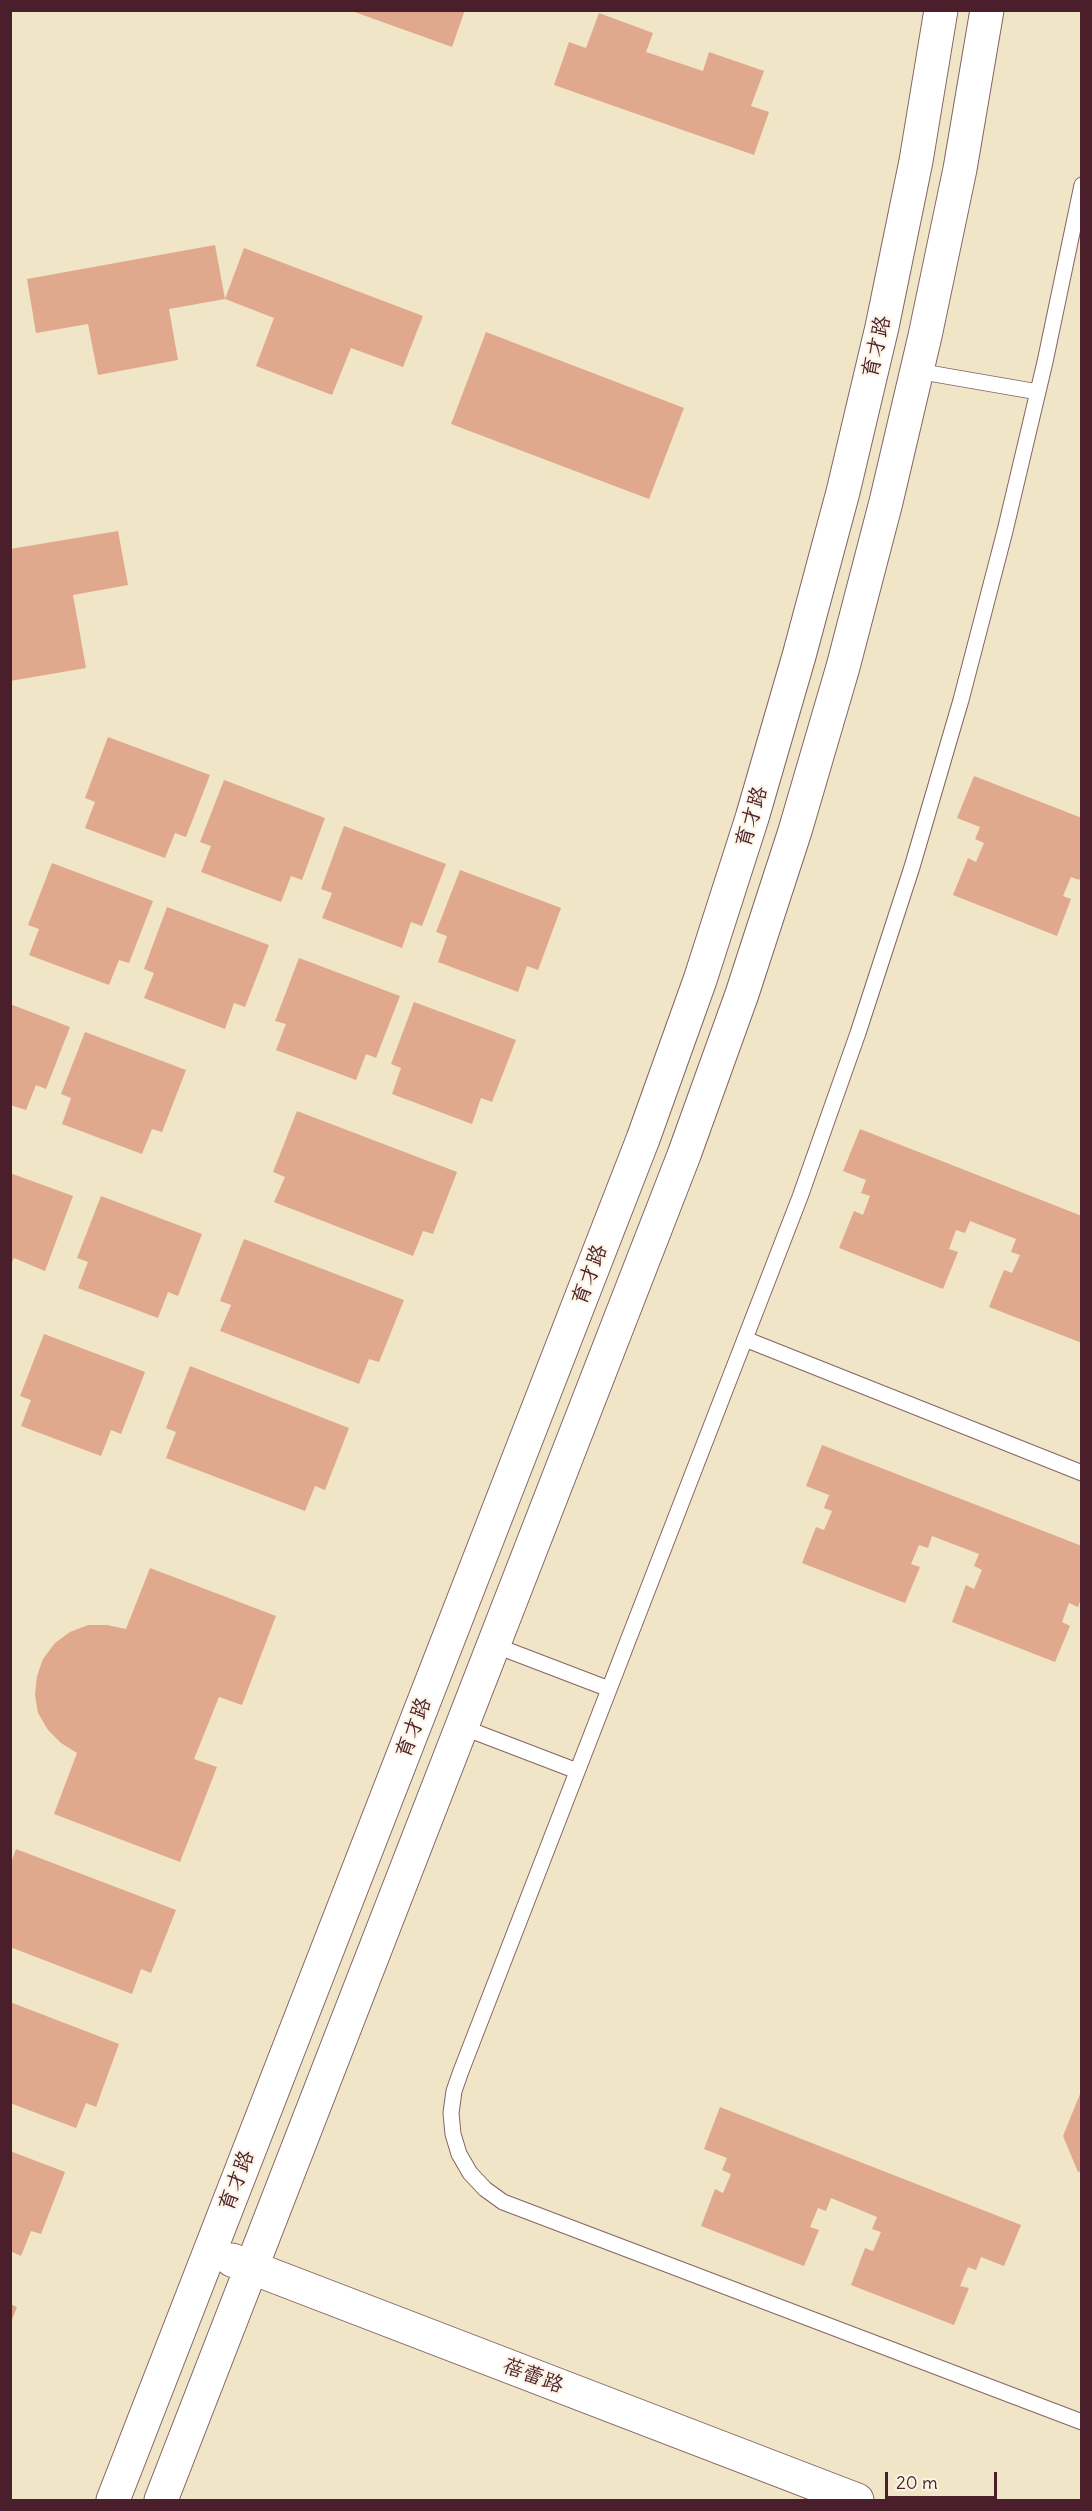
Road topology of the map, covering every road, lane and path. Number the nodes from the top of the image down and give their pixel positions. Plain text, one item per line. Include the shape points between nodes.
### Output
1 (941, 10) edge
2 (987, 10) edge
3 (1082, 185) edge
4 (917, 371) junction
5 (1038, 392) junction
6 (745, 1339) junction
7 (1082, 1473) edge
8 (494, 1645) junction
9 (609, 1689) junction
10 (462, 1727) junction
11 (577, 1771) junction
12 (210, 2252) junction
13 (251, 2268) junction
14 (1082, 2422) edge
15 (113, 2500) edge
16 (161, 2500) edge
17 (857, 2500) edge

1 - 12 street, 育才路 via 904,216 843,492 752,818 703,969 643,1139
2 - 4 street, 育才路 via 960,169
3 - 5 lane
4 - 5 lane
4 - 8 street, 育才路 via 843,667 746,983 684,1155
5 - 6 lane via 961,700 912,867 843,1077
6 - 7 lane
6 - 9 lane
8 - 9 lane
8 - 10 street, 育才路
9 - 11 lane
10 - 11 lane
10 - 13 street, 育才路
11 - 14 lane via 453,2091 453,2134 470,2173 503,2202
12 - 13 street, 蓓蕾路
12 - 15 street, 育才路
13 - 16 street, 育才路
13 - 17 street, 蓓蕾路

